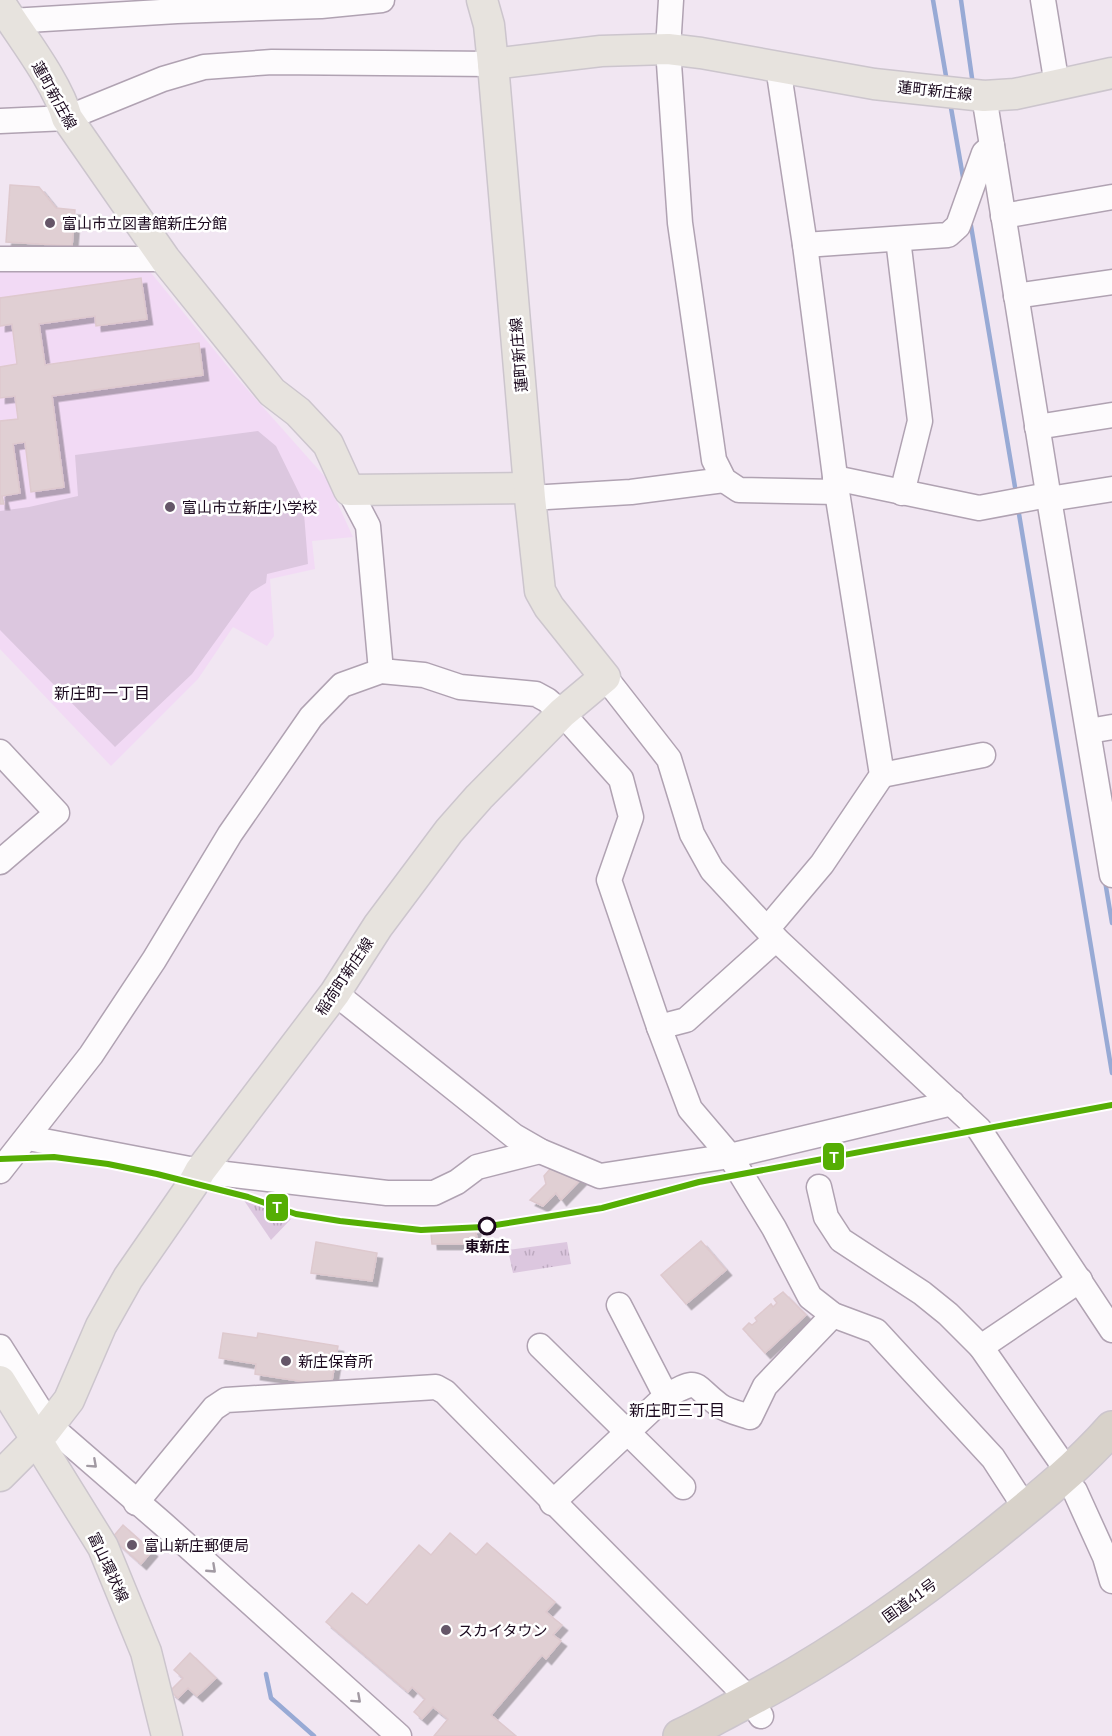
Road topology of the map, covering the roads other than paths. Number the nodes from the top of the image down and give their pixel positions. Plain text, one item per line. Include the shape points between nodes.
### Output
1 (382, 0) edge
2 (482, 0) edge
3 (671, 0) edge
4 (1043, 0) edge
5 (6, 12) edge
6 (668, 49) junction
7 (493, 64) junction
8 (778, 67) junction
9 (1112, 73) edge
10 (1057, 85) junction
11 (981, 95) junction
12 (66, 118) junction
13 (0, 121) edge
14 (992, 146) junction
15 (1112, 197) edge
16 (1003, 216) junction
17 (898, 239) junction
18 (805, 245) junction
19 (0, 259) edge
20 (165, 259) junction
21 (1112, 282) edge
22 (1016, 296) junction
23 (1112, 415) edge
24 (1037, 427) junction
25 (724, 480) junction
26 (836, 485) junction
27 (1112, 489) edge
28 (349, 490) junction
29 (530, 493) junction
30 (902, 493) junction
31 (1047, 496) junction
32 (381, 670) junction
33 (605, 677) junction
34 (562, 713) junction
35 (1100, 729) edge
36 (0, 752) edge
37 (983, 755) dead end
38 (882, 776) junction
39 (0, 862) edge
40 (1112, 875) edge
41 (772, 933) junction
42 (334, 993) junction
43 (659, 1027) junction
44 (952, 1103) junction
45 (28, 1138) junction
46 (540, 1151) junction
47 (730, 1156) junction
48 (0, 1171) edge
49 (200, 1171) junction
50 (819, 1187) dead end
51 (1080, 1280) junction
52 (619, 1305) dead end
53 (833, 1315) junction
54 (1112, 1330) edge
55 (540, 1346) dead end
56 (0, 1347) edge
57 (981, 1347) junction
58 (0, 1381) edge
59 (666, 1396) junction
60 (0, 1412) edge
61 (1112, 1428) edge
62 (626, 1432) junction
63 (37, 1439) junction
64 (1112, 1453) edge
65 (0, 1476) edge
66 (1072, 1481) junction
67 (683, 1487) dead end
68 (136, 1503) junction
69 (552, 1503) junction
70 (1026, 1509) junction
71 (1112, 1581) edge
72 (744, 1716) edge
73 (150, 1736) edge
74 (167, 1736) edge
75 (399, 1736) edge
76 (680, 1736) edge

1 - 5 street via 177,11
2 - 7 main road
3 - 6 street
4 - 10 street
5 - 12 main road, 蓮町新庄線 via 55,89
6 - 7 main road, 蓮町新庄線 via 601,51
6 - 8 main road, 蓮町新庄線
6 - 25 street via 680,223 714,460
7 - 12 street via 272,62 204,67
7 - 29 main road, 蓮町新庄線
8 - 11 main road, 蓮町新庄線 via 873,84
8 - 18 street
9 - 10 main road, 蓮町新庄線
10 - 11 main road, 蓮町新庄線 via 1015,94
11 - 14 street
12 - 13 street
12 - 20 main road, 蓮町新庄線
14 - 16 street
14 - 17 street via 984,153 958,226 948,235
15 - 16 street
16 - 22 street
17 - 18 street
17 - 30 street via 920,421
18 - 26 street
19 - 20 street
20 - 28 main road, 蓮町新庄線 via 272,392 298,412 328,444
21 - 22 street
22 - 24 street
23 - 24 street
24 - 31 street
25 - 26 street via 739,490
25 - 29 street via 631,492
26 - 30 street
26 - 38 street
27 - 31 street
28 - 29 main road
28 - 32 street via 368,526
29 - 33 main road via 540,591
30 - 31 street via 979,508
31 - 35 street
32 - 34 street via 424,675 460,687 536,694
32 - 45 street via 342,685 311,717 230,834 97,1046
33 - 34 main road, 稲荷町新庄線
33 - 41 street via 669,759 692,834 712,870
34 - 42 main road, 稲荷町新庄線 via 449,831
34 - 43 street via 621,779 631,817 609,880
35 - 40 street
36 - 39 street via 57,813
37 - 38 street
38 - 41 street
41 - 43 street via 686,1020
41 - 44 street
42 - 46 street via 514,1136
42 - 49 main road, 稲荷町新庄線
43 - 47 street via 690,1109
44 - 47 street
44 - 51 street via 985,1138
45 - 48 street
45 - 49 street
46 - 47 street via 600,1176
46 - 49 street via 477,1167 434,1193 387,1193
47 - 53 street via 810,1297
49 - 63 main road, 稲荷町新庄線 via 128,1278 101,1326 69,1400
50 - 57 street via 826,1217 841,1240 922,1293
51 - 54 street
51 - 57 street
52 - 59 street
53 - 59 street via 765,1386 750,1417 720,1407 699,1386 688,1384
53 - 70 street via 876,1331 993,1458
55 - 62 street
56 - 63 street
57 - 66 street
58 - 63 main road, 富山環状線
59 - 62 street
60 - 63 main road, 富山環状線
61 - 66 highway, 国道41号
62 - 67 street
62 - 69 street
63 - 65 main road, 稲荷町新庄線
63 -> 68 street
63 - 73 main road, 富山環状線 via 133,1668
63 - 74 main road, 富山環状線 via 103,1547 146,1652
64 - 66 highway, 国道41号
66 - 70 highway, 国道41号
66 - 71 street
66 - 72 highway, 国道41号 via 1024,1534 875,1646
68 - 69 street via 214,1408 226,1400 436,1387
68 -> 75 street
69 - 72 street via 673,1622 675,1641
70 - 72 highway, 国道41号 via 935,1582 865,1632 787,1680
72 - 76 highway, 国道41号

